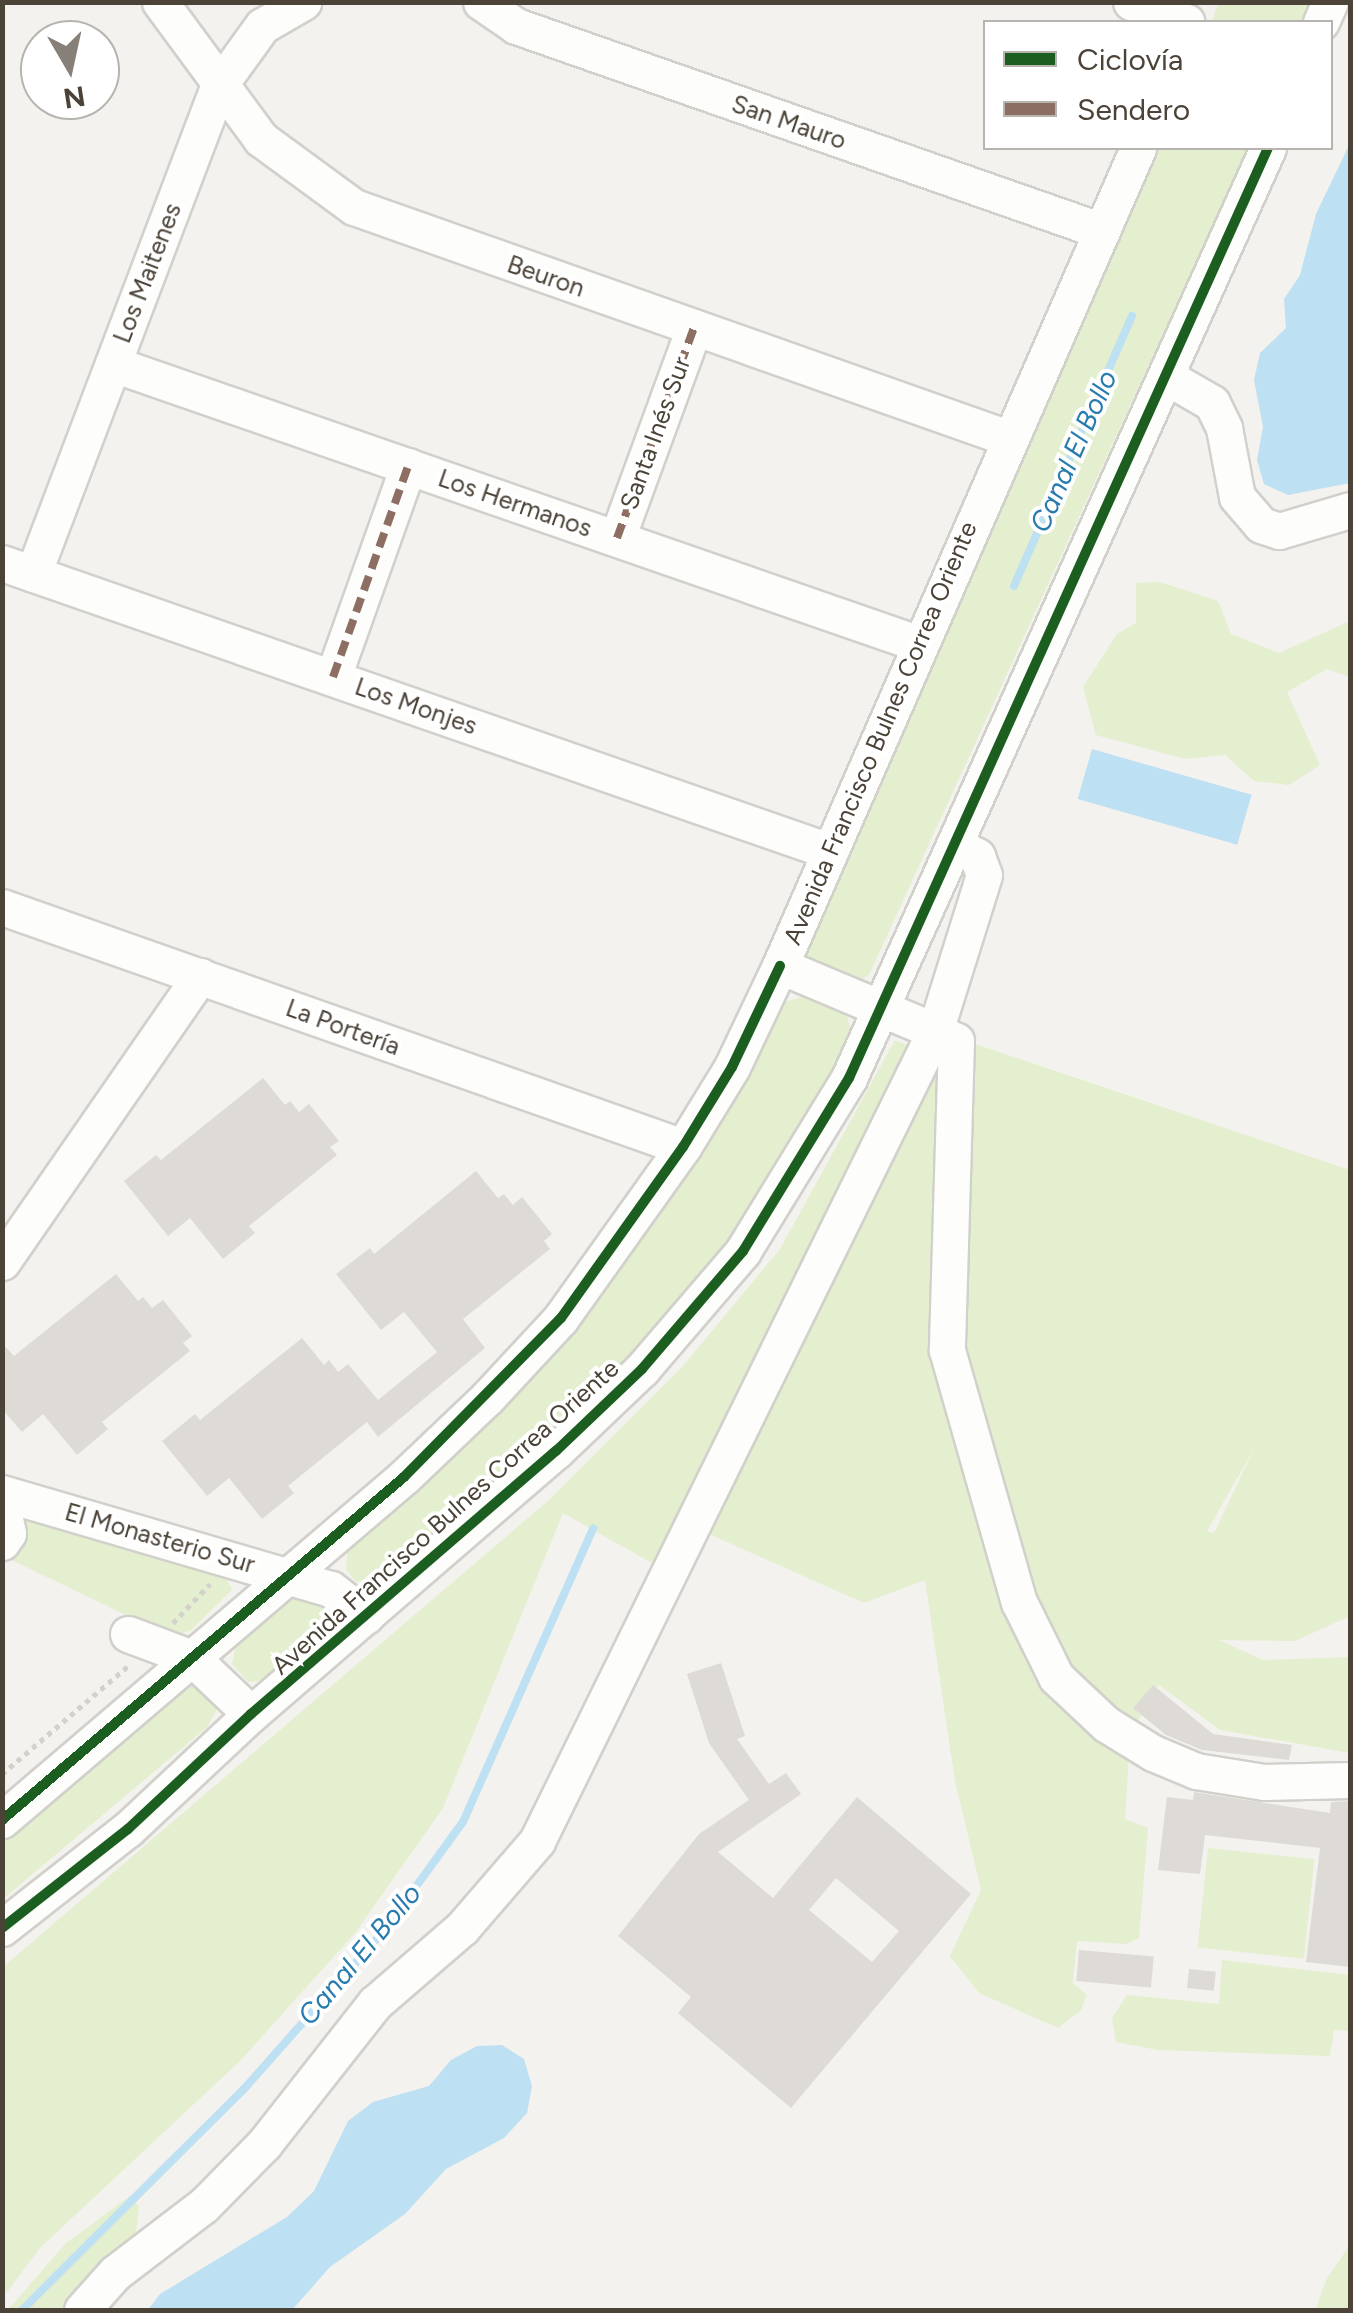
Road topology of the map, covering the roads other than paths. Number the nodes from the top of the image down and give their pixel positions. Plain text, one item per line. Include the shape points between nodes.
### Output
1 (160, 2) edge
2 (304, 2) edge
3 (481, 2) edge
4 (1131, 2) edge
5 (1184, 20) edge
6 (218, 87) junction
7 (1137, 150) edge
8 (1267, 150) edge
9 (1102, 231) junction
10 (694, 328) junction
11 (113, 364) junction
12 (1168, 378) junction
13 (1008, 438) junction
14 (408, 466) junction
15 (1350, 510) edge
16 (616, 538) junction
17 (18, 568) edge
18 (917, 643) junction
19 (333, 677) junction
20 (956, 845) junction
21 (829, 851) junction
22 (2, 907) edge
23 (780, 966) junction
24 (200, 976) junction
25 (881, 1009) junction
26 (935, 1031) junction
27 (683, 1147) junction
28 (2, 1262) edge
29 (2, 1493) edge
30 (2, 1504) edge
31 (2, 1542) edge
32 (290, 1576) junction
33 (366, 1616) junction
34 (140, 1639) road end
35 (192, 1658) junction
36 (251, 1714) junction
37 (1350, 1780) edge
38 (2, 1820) edge
39 (2, 1928) edge
40 (82, 2310) edge

1 - 6 street, Beuron
2 - 6 street, Los Maitenes via 262,26
3 - 9 street, San Mauro via 516,26
4 - 5 street
6 - 10 street, Beuron via 282,158 354,207
6 - 11 street, Los Maitenes
7 - 9 street, Avenida Francisco Bulnes Correa Oriente
8 - 12 street, Avenida Francisco Bulnes Correa Oriente
9 - 13 street, Avenida Francisco Bulnes Correa Oriente
10 - 13 street, Beuron
10 - 16 street, Santa Inés Sur
11 - 14 street, Los Hermanos
11 - 17 street, Los Maitenes
12 - 15 street via 1212,403 1224,428 1237,496 1261,524 1278,530
12 - 20 street, Avenida Francisco Bulnes Correa Oriente
13 - 18 street, Avenida Francisco Bulnes Correa Oriente
14 - 16 street, Los Hermanos
14 - 19 street
16 - 18 street, Los Hermanos
17 - 19 street, Los Monjes
18 - 21 street, Avenida Francisco Bulnes Correa Oriente
19 - 21 street, Los Monjes
20 - 25 street, Avenida Francisco Bulnes Correa Oriente
20 - 26 street via 976,856 984,875
21 - 23 street, Avenida Francisco Bulnes Correa Oriente
22 - 24 street, La Portería
23 - 25 street
23 - 27 street, Avenida Francisco Bulnes Correa Oriente via 732,1067
24 - 27 street, La Portería
24 - 28 street
25 - 26 street
25 - 33 street, Avenida Francisco Bulnes Correa Oriente via 793,1178 699,1304 556,1451
26 - 37 street via 956,1041 947,1350 1019,1602 1056,1677 1106,1724 1196,1771 1264,1782
26 - 40 street via 537,1840 462,1928 376,2003 264,2144 204,2205 115,2273
27 - 32 street, Avenida Francisco Bulnes Correa Oriente via 561,1318 432,1450
29 - 32 street, El Monasterio Sur
30 - 31 street
32 - 33 street, El Monasterio Sur via 331,1588
32 - 35 street, Avenida Francisco Bulnes Correa Oriente
33 - 36 street, Avenida Francisco Bulnes Correa Oriente
34 - 35 street
35 - 36 street
35 - 38 street, Avenida Francisco Bulnes Correa Oriente
36 - 39 street, Avenida Francisco Bulnes Correa Oriente via 128,1830

